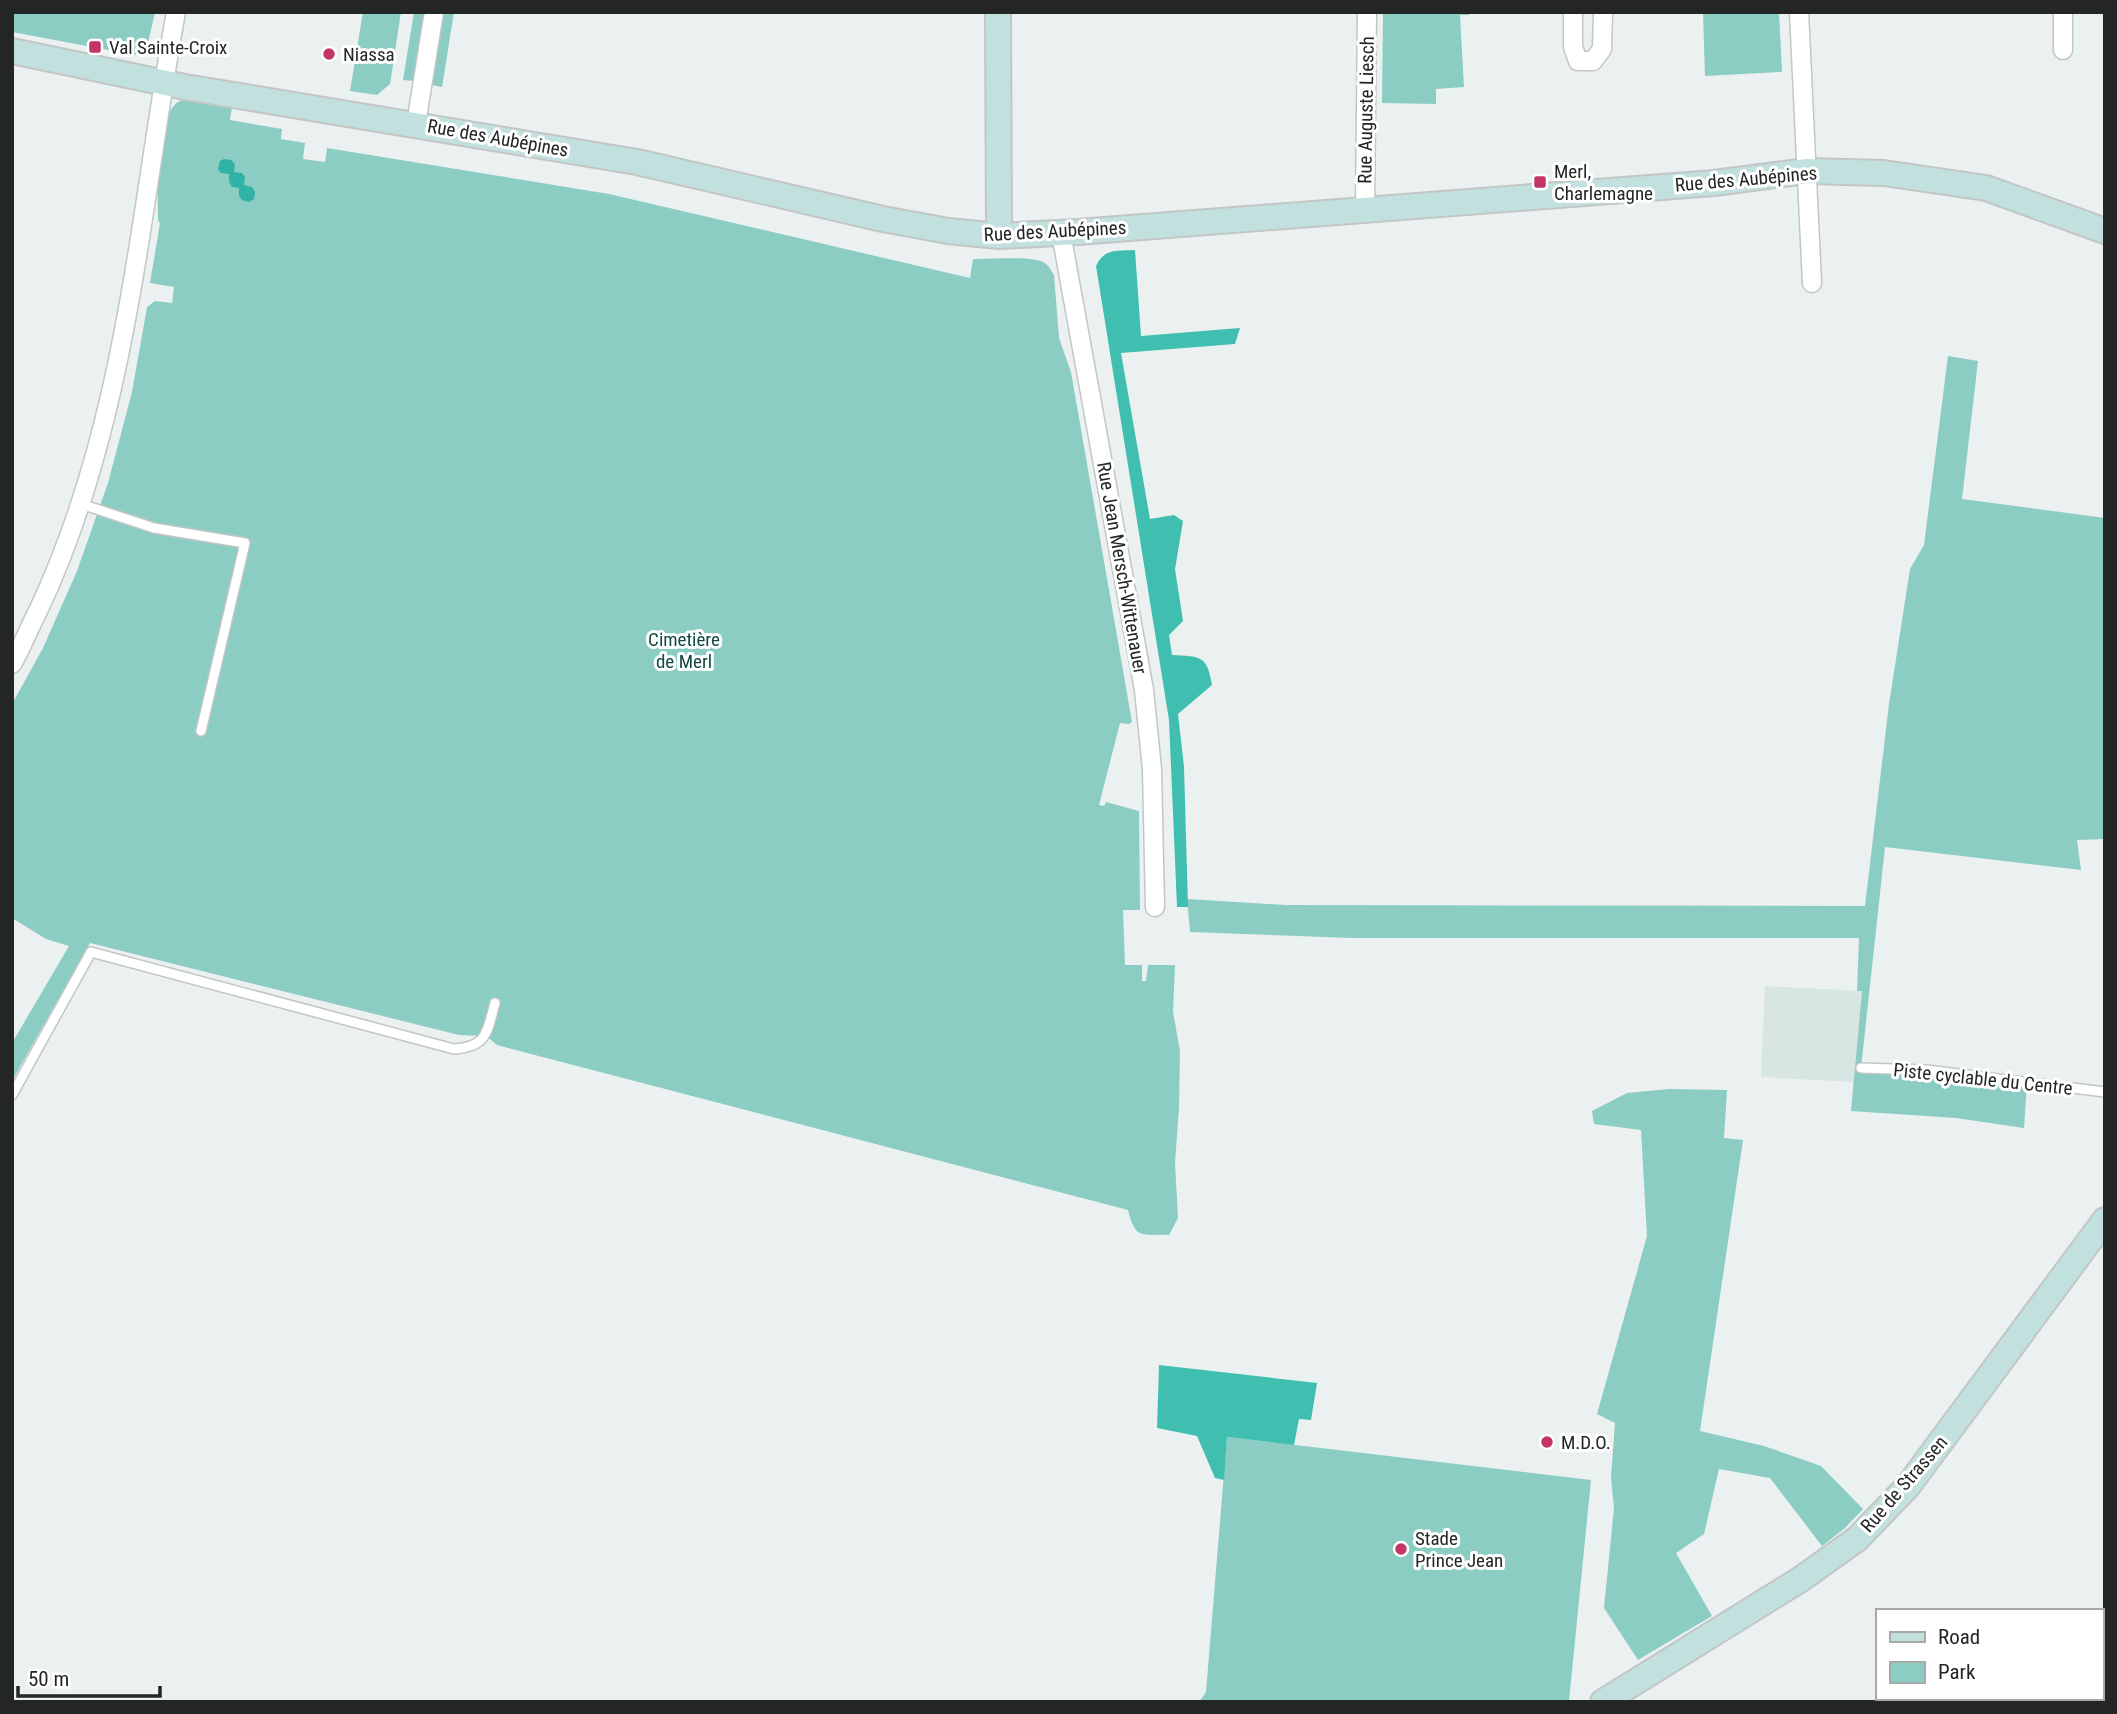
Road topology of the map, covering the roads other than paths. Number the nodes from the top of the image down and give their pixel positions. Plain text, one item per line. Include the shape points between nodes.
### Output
1 (176, 12) edge
2 (434, 12) edge
3 (998, 12) edge
4 (1367, 12) edge
5 (1573, 12) edge
6 (1603, 12) edge
7 (1799, 12) edge
8 (2063, 12) edge
9 (2063, 50) dead end
10 (12, 51) edge
11 (163, 82) junction
12 (416, 124) junction
13 (1807, 171) junction
14 (1365, 209) junction
15 (2105, 231) edge
16 (1061, 233) junction
17 (999, 236) junction
18 (1812, 283) dead end
19 (81, 504) junction
20 (12, 664) edge
21 (201, 731) dead end
22 (1156, 907) dead end
23 (495, 1003) dead end
24 (1861, 1068) dead end
25 (2105, 1092) edge
26 (12, 1095) edge
27 (2105, 1220) edge
28 (1603, 1702) edge

1 - 11 street
2 - 12 street
3 - 17 street
4 - 14 street, Rue Auguste Liesch
5 - 6 street via 1573,47 1578,61 1594,61 1602,48
7 - 13 street
8 - 9 street
10 - 11 street, Rue des Aubépines
11 - 12 street, Rue des Aubépines
11 - 19 street via 118,366
12 - 17 street, Rue des Aubépines via 637,162 896,221
13 - 14 street, Rue des Aubépines via 1714,183
13 - 15 street, Rue des Aubépines via 1884,173 1986,188
13 - 18 street
14 - 16 street, Rue des Aubépines
16 - 17 street, Rue des Aubépines
16 - 22 street, Rue Jean Mersch-Wittenauer via 1144,690 1152,769
19 - 20 street via 58,568
19 - 21 lane via 154,528 245,543
23 - 26 lane via 486,1036 471,1048 454,1049 91,952
24 - 25 lane, Piste cyclable du Centre via 1926,1070
27 - 28 street, Rue de Strassen via 1916,1476 1857,1539

